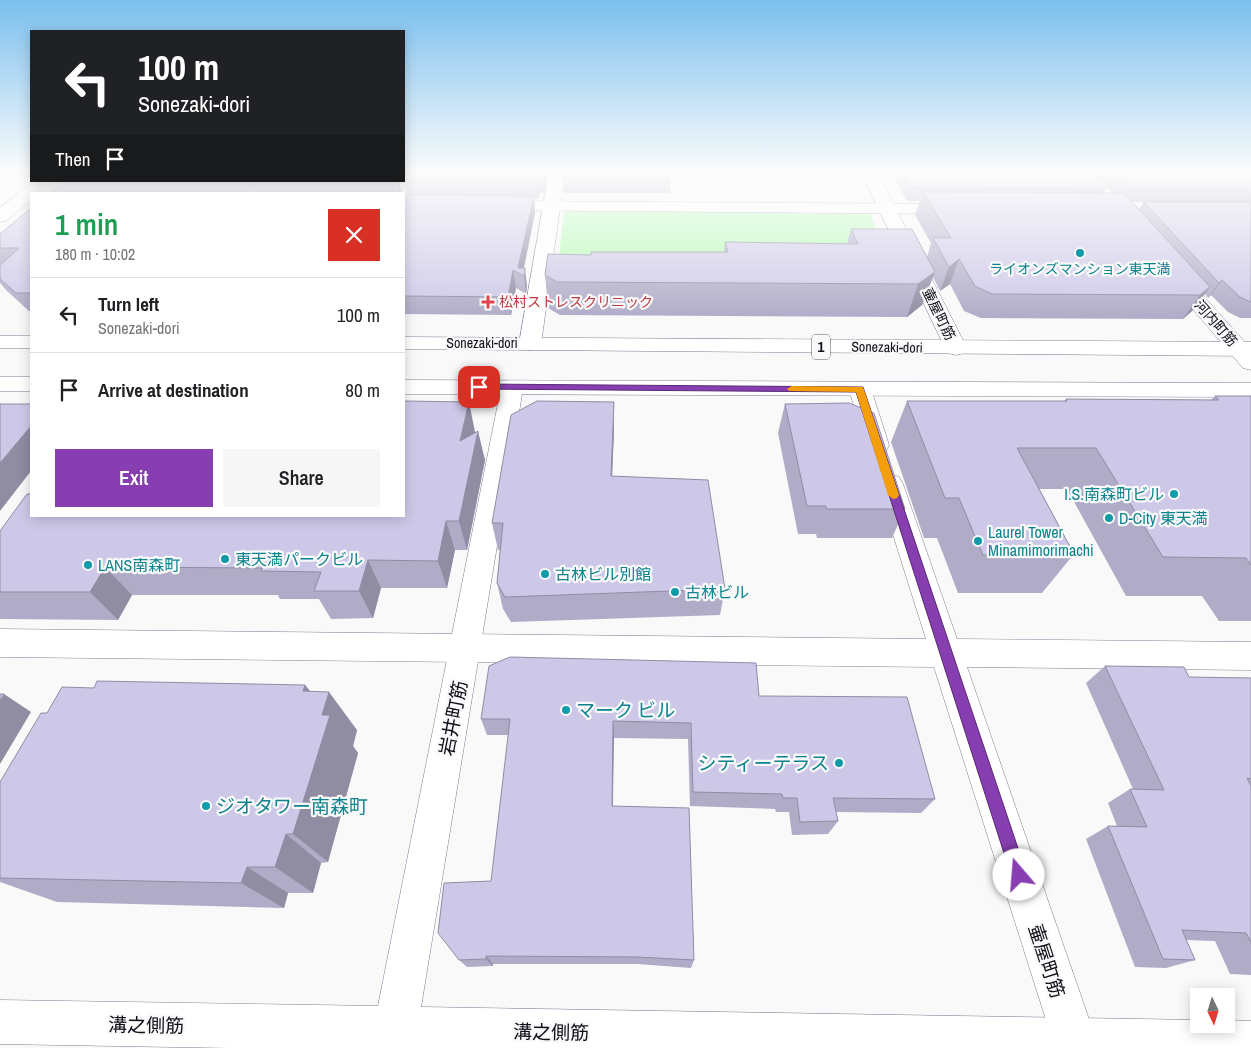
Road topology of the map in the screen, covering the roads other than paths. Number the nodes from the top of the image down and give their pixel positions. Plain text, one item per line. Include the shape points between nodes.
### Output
1 (549, 221) edge
2 (894, 221) edge
3 (1161, 260) edge
4 (0, 342) edge
5 (30, 342) edge
6 (405, 343) edge
7 (530, 344) junction
8 (956, 348) junction
9 (1247, 354) edge
10 (0, 384) edge
11 (30, 384) edge
12 (405, 386) edge
13 (512, 388) junction
14 (860, 389) junction
15 (1251, 390) edge
16 (0, 643) edge
17 (466, 648) junction
18 (945, 654) junction
19 (1251, 656) edge
20 (0, 1022) edge
21 (394, 1038) edge
22 (1251, 1043) edge
23 (1076, 1045) edge

1 - 7 main road
2 - 8 main road, 壷屋町筋
3 - 9 main road, 河内町筋
4 - 5 main road
6 - 7 main road, Sonezaki-dori / 1
7 - 8 main road, Sonezaki-dori / 1
8 - 9 main road, Sonezaki-dori / 1
10 - 11 main road
12 - 13 main road
13 - 14 main road
13 - 17 main road, 岩井町筋
14 - 15 main road
14 - 18 main road, 壷屋町筋
16 - 17 main road
17 - 18 main road
17 - 21 main road, 岩井町筋
18 - 19 main road
18 - 23 main road, 壷屋町筋
20 - 21 main road, 溝之側筋
21 - 23 main road, 溝之側筋
22 - 23 main road, 溝之側筋

